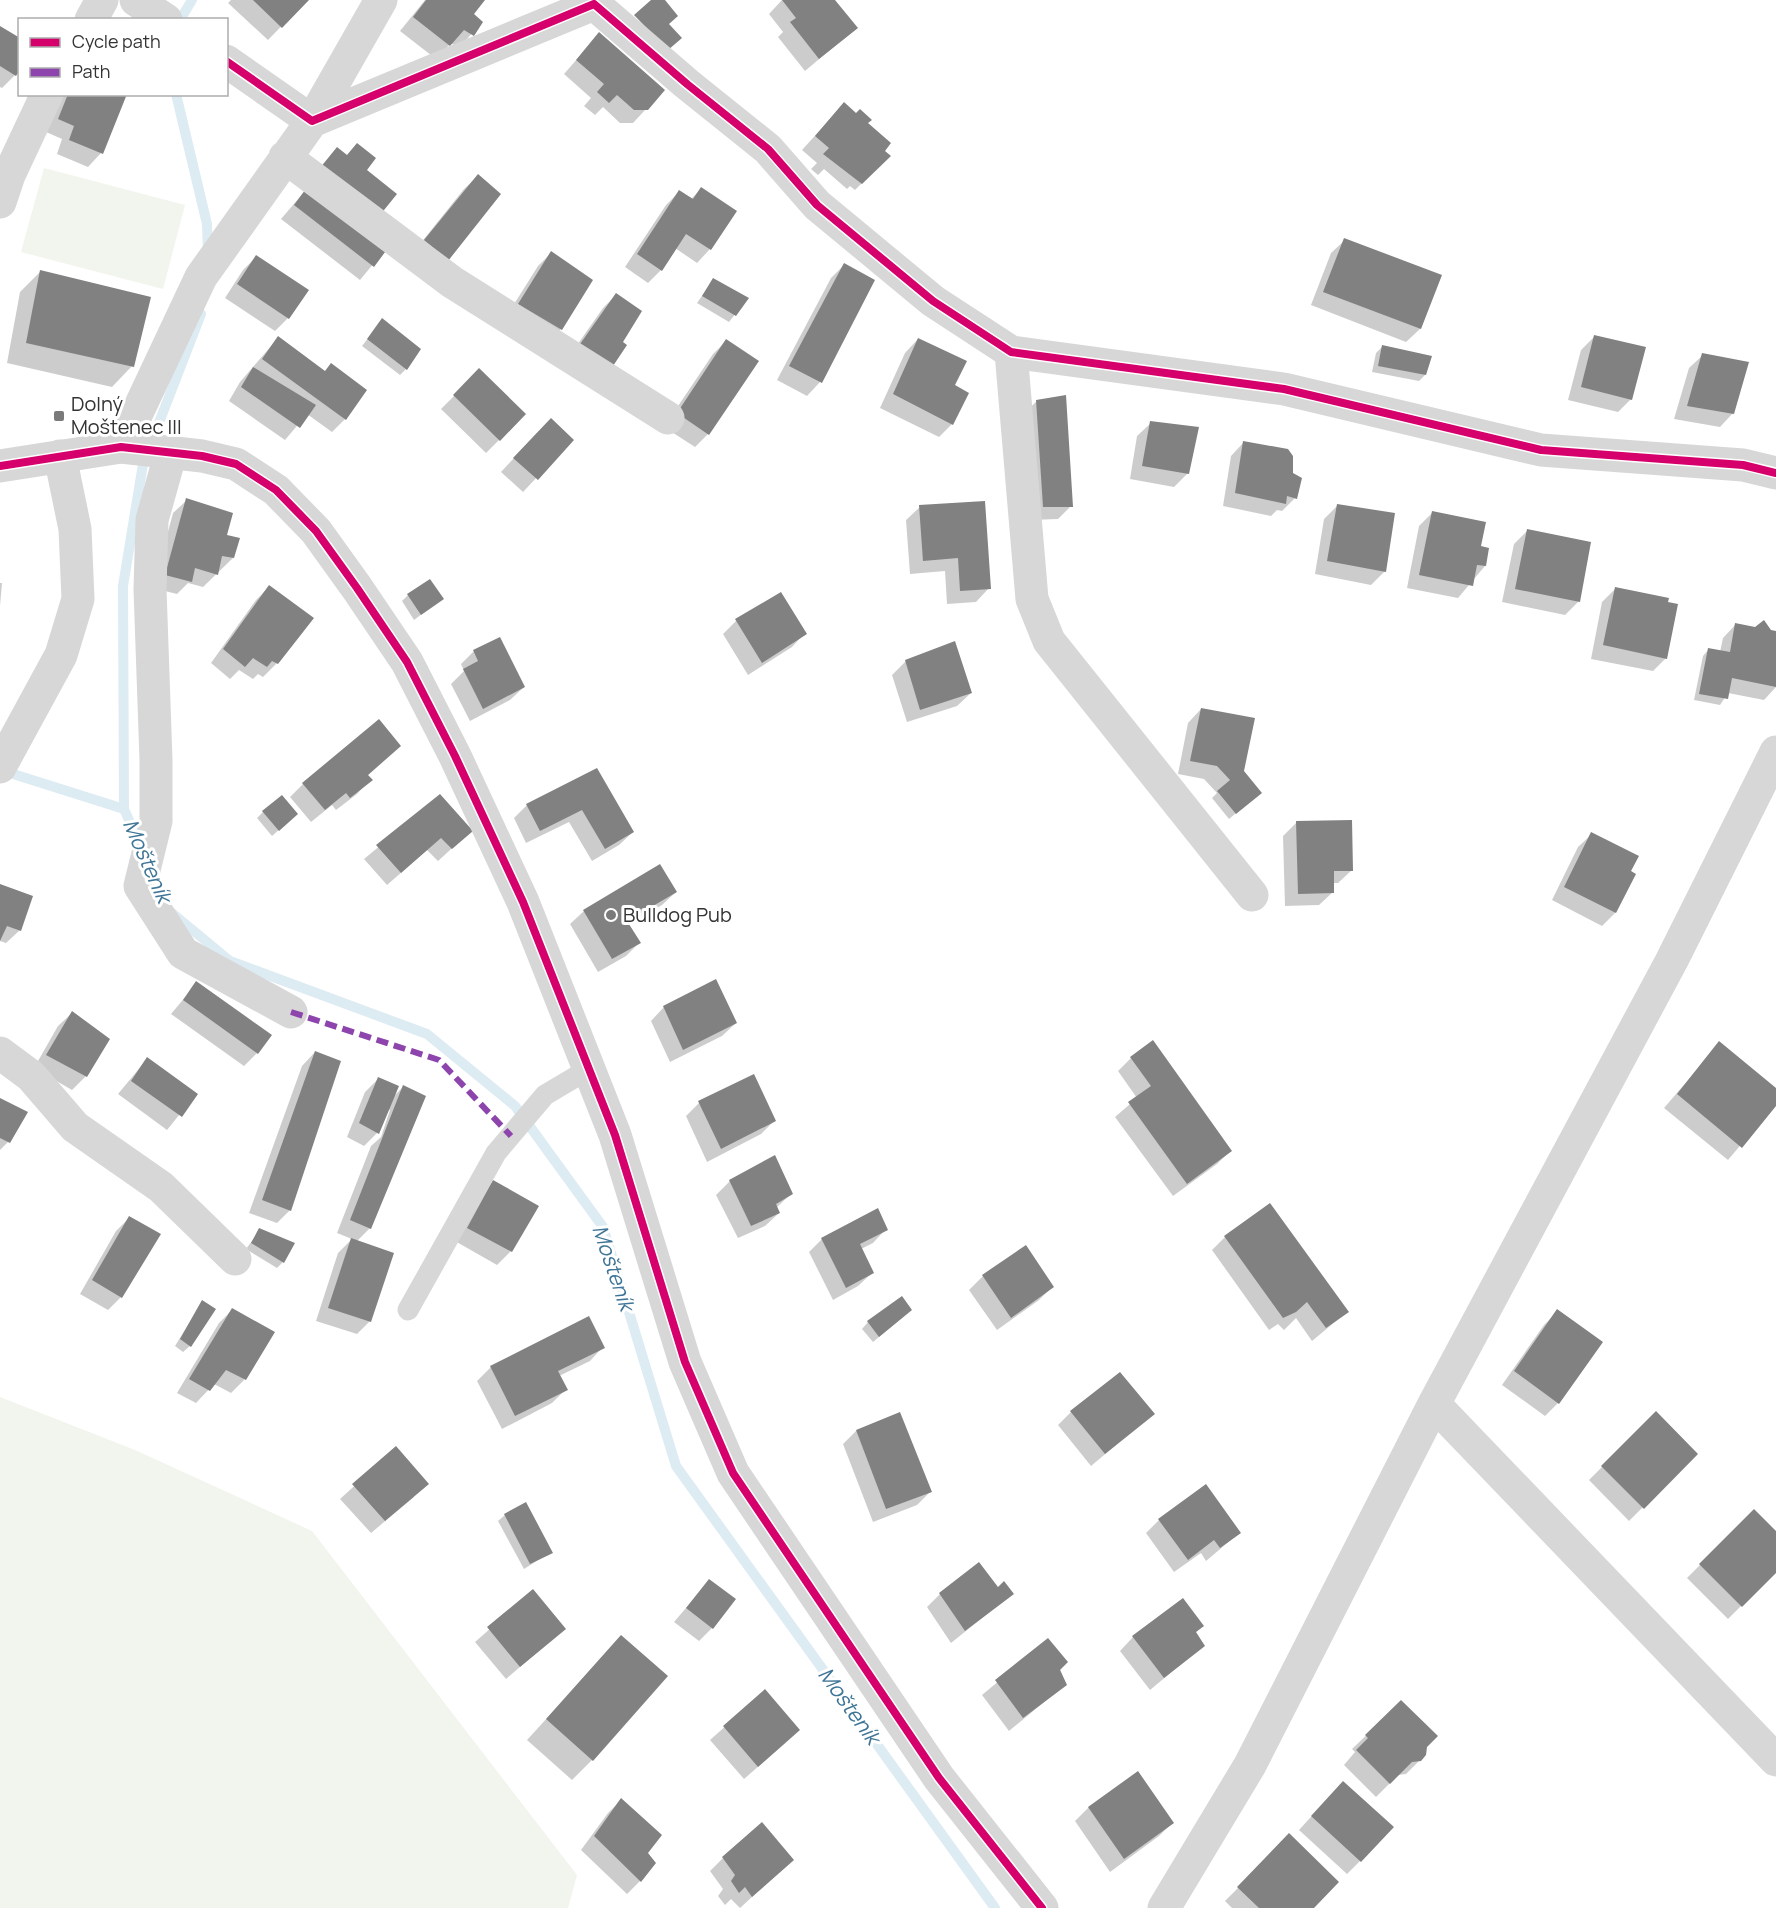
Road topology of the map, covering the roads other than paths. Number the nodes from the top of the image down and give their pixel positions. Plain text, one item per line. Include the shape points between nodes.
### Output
1 (102, 0) edge
2 (381, 0) edge
3 (92, 18) edge
4 (228, 62) edge
5 (46, 96) edge
6 (312, 120) junction
7 (285, 158) junction
8 (0, 202) edge
9 (1011, 352) junction
10 (668, 418) dead end
11 (126, 448) junction
12 (171, 452) junction
13 (60, 456) junction
14 (0, 466) edge
15 (1776, 473) edge
16 (1776, 752) edge
17 (3, 761) edge
18 (1252, 895) dead end
19 (291, 1012) dead end
20 (0, 1053) edge
21 (589, 1069) junction
22 (235, 1259) dead end
23 (408, 1310) dead end
24 (1434, 1404) junction
25 (1776, 1760) edge
26 (1042, 1908) edge
27 (1164, 1908) edge

1 - 3 street
2 - 6 street
4 - 6 street
5 - 8 street
6 - 7 street
6 - 9 street via 594,4 768,149 826,212 933,302
7 - 10 street via 452,282
7 - 11 street via 201,277
9 - 15 street via 1284,389 1541,450 1743,465
9 - 18 street via 1032,599 1049,641
11 - 12 street
11 - 13 street
12 - 19 street via 152,519 156,821 140,886 183,953
12 - 21 street via 236,464 276,490 315,531 357,588 407,662 455,756 524,902
13 - 14 street
13 - 17 street via 75,529 78,599 61,655
16 - 24 street via 1672,960
20 - 22 street via 31,1076 75,1127 161,1187
21 - 23 lane via 545,1095 496,1153
21 - 26 street via 618,1146 685,1362 733,1473 939,1778
24 - 25 street
24 - 27 street via 1250,1765

